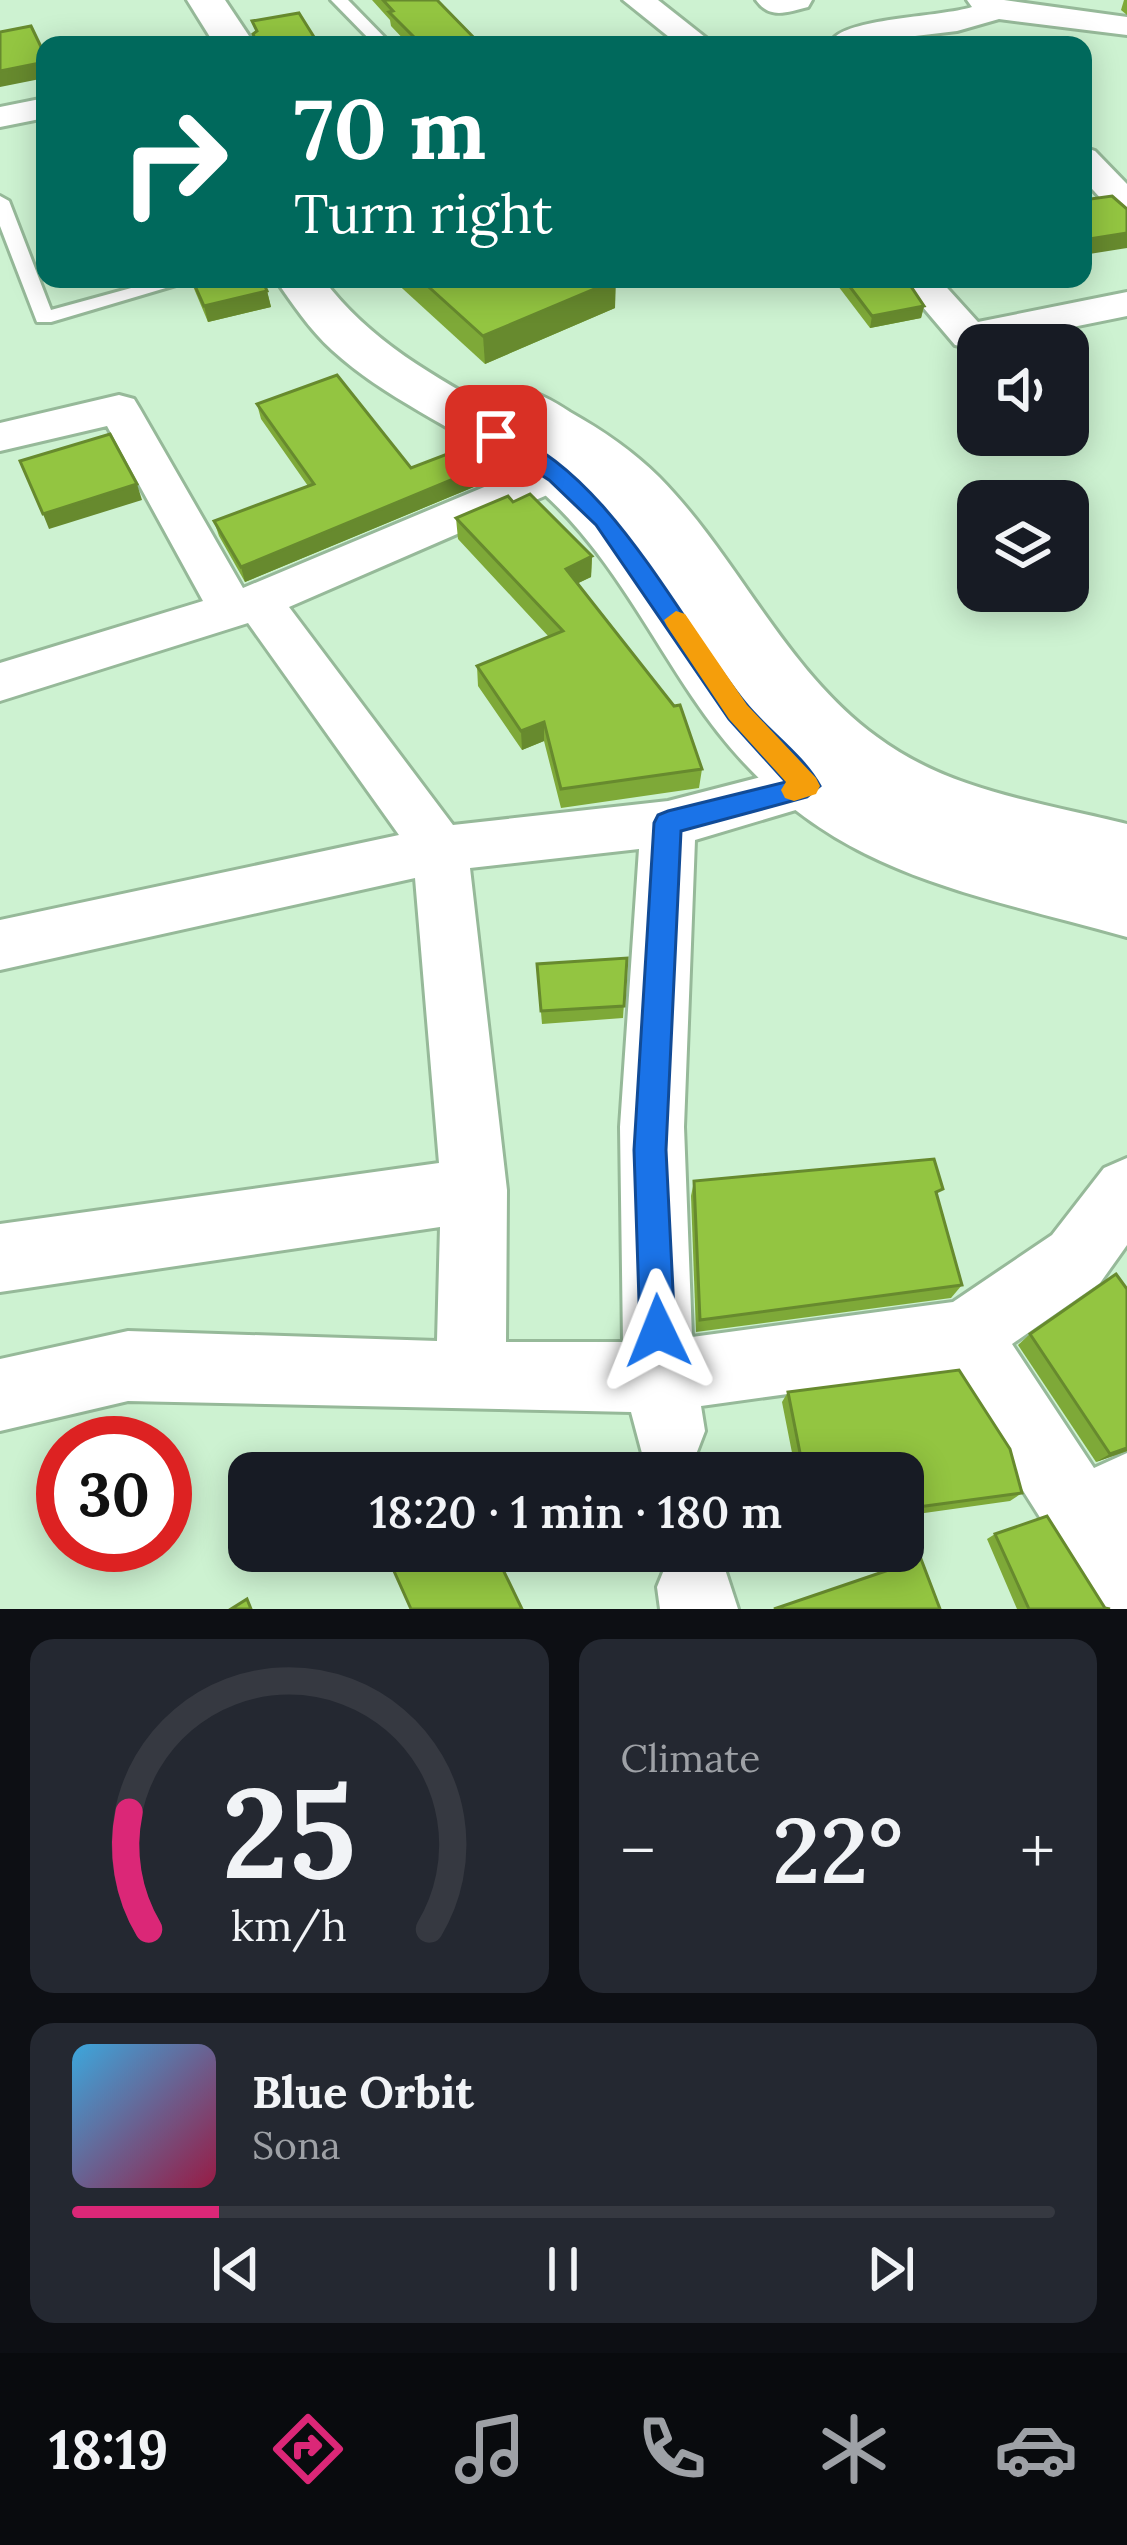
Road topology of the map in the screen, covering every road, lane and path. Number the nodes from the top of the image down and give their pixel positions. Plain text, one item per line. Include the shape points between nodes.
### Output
1 (167, 0) edge
2 (206, 0) edge
3 (339, 0) edge
4 (638, 0) edge
5 (771, 0) edge
6 (797, 0) edge
7 (979, 19) edge
8 (1127, 26) edge
9 (188, 36) edge
10 (229, 36) edge
11 (375, 36) edge
12 (687, 36) edge
13 (864, 36) edge
14 (36, 110) edge
15 (0, 117) edge
16 (1092, 168) edge
17 (0, 201) edge
18 (1127, 205) edge
19 (153, 288) edge
20 (305, 288) edge
21 (357, 288) edge
22 (926, 288) edge
23 (1067, 288) edge
24 (1127, 304) edge
25 (1087, 311) junction
26 (0, 437) edge
27 (580, 465) junction
28 (245, 605) junction
29 (0, 682) edge
30 (807, 786) junction
31 (668, 823) junction
32 (440, 849) junction
33 (1127, 852) edge
34 (1127, 907) edge
35 (0, 944) edge
36 (474, 1190) junction
37 (1127, 1190) edge
38 (0, 1258) edge
39 (965, 1335) junction
40 (471, 1377) junction
41 (0, 1395) edge
42 (664, 1404) junction
43 (1104, 1502) edge
44 (1127, 1585) edge

1 - 9 main road
2 - 10 main road
3 - 11 lane
4 - 12 street
5 - 6 street
7 - 8 street
7 - 13 street
14 - 15 street
16 - 18 street
17 - 19 lane via 44,318
20 - 27 main road via 371,356
21 - 27 main road
22 - 25 street via 969,336
23 - 25 street
24 - 25 street
26 - 28 street via 119,409
27 - 28 street
27 - 30 main road via 604,520 738,712
27 - 33 main road via 650,502 789,690 851,754 893,782 946,801
28 - 29 street
28 - 32 street
30 - 31 street
30 - 34 main road via 865,826
31 - 32 street
31 - 42 street via 650,1150
32 - 35 street
32 - 36 street
36 - 38 street
36 - 40 street
37 - 39 street via 1076,1259
39 - 42 street
39 - 43 street
40 - 41 street via 128,1366
40 - 42 street
43 - 44 street

